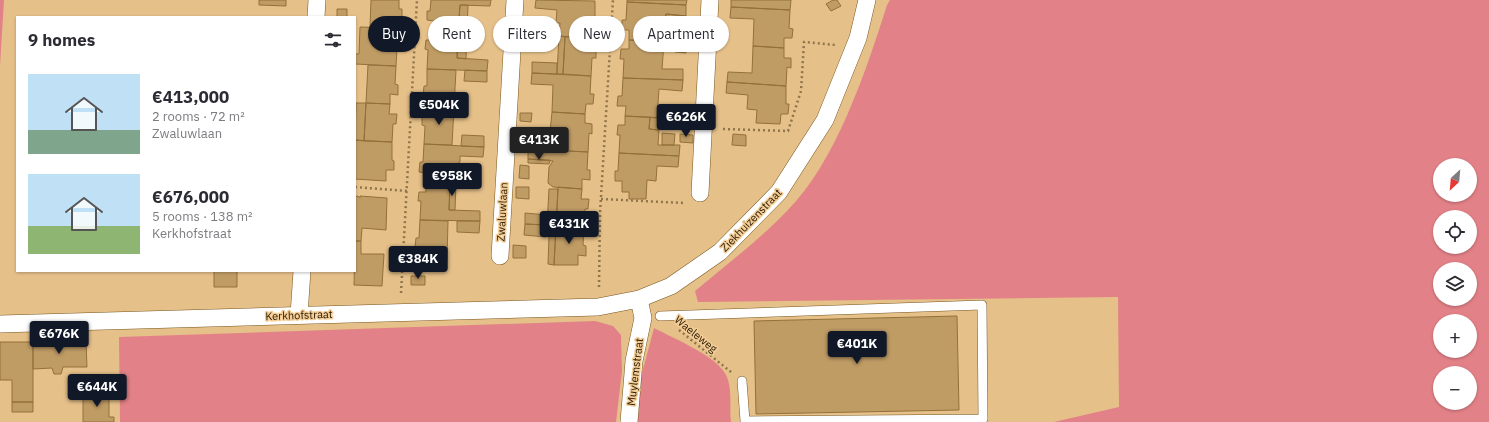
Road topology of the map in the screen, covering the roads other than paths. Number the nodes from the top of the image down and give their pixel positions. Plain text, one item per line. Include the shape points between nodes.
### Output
1 (317, 0) edge
2 (515, 0) edge
3 (710, 0) edge
4 (867, 0) edge
5 (316, 16) edge
6 (700, 193) road end
7 (500, 256) dead end
8 (302, 272) edge
9 (640, 299) junction
10 (598, 307) joint
11 (299, 315) junction
12 (660, 316) road end
13 (0, 324) edge
14 (742, 381) road end
15 (629, 422) edge

1 - 5 street
2 - 7 street, Zwaluwlaan
3 - 6 street
4 - 9 street, Ziekhuizenstraat via 854,48 825,120 779,192 720,252 672,286
8 - 11 street
9 - 10 street, Ziekhuizenstraat
9 - 15 street, Muylemstraat via 643,318 634,362
10 - 11 street, Kerkhofstraat
11 - 13 street, Kerkhofstraat
12 - 14 lane via 982,306 983,419 746,421

